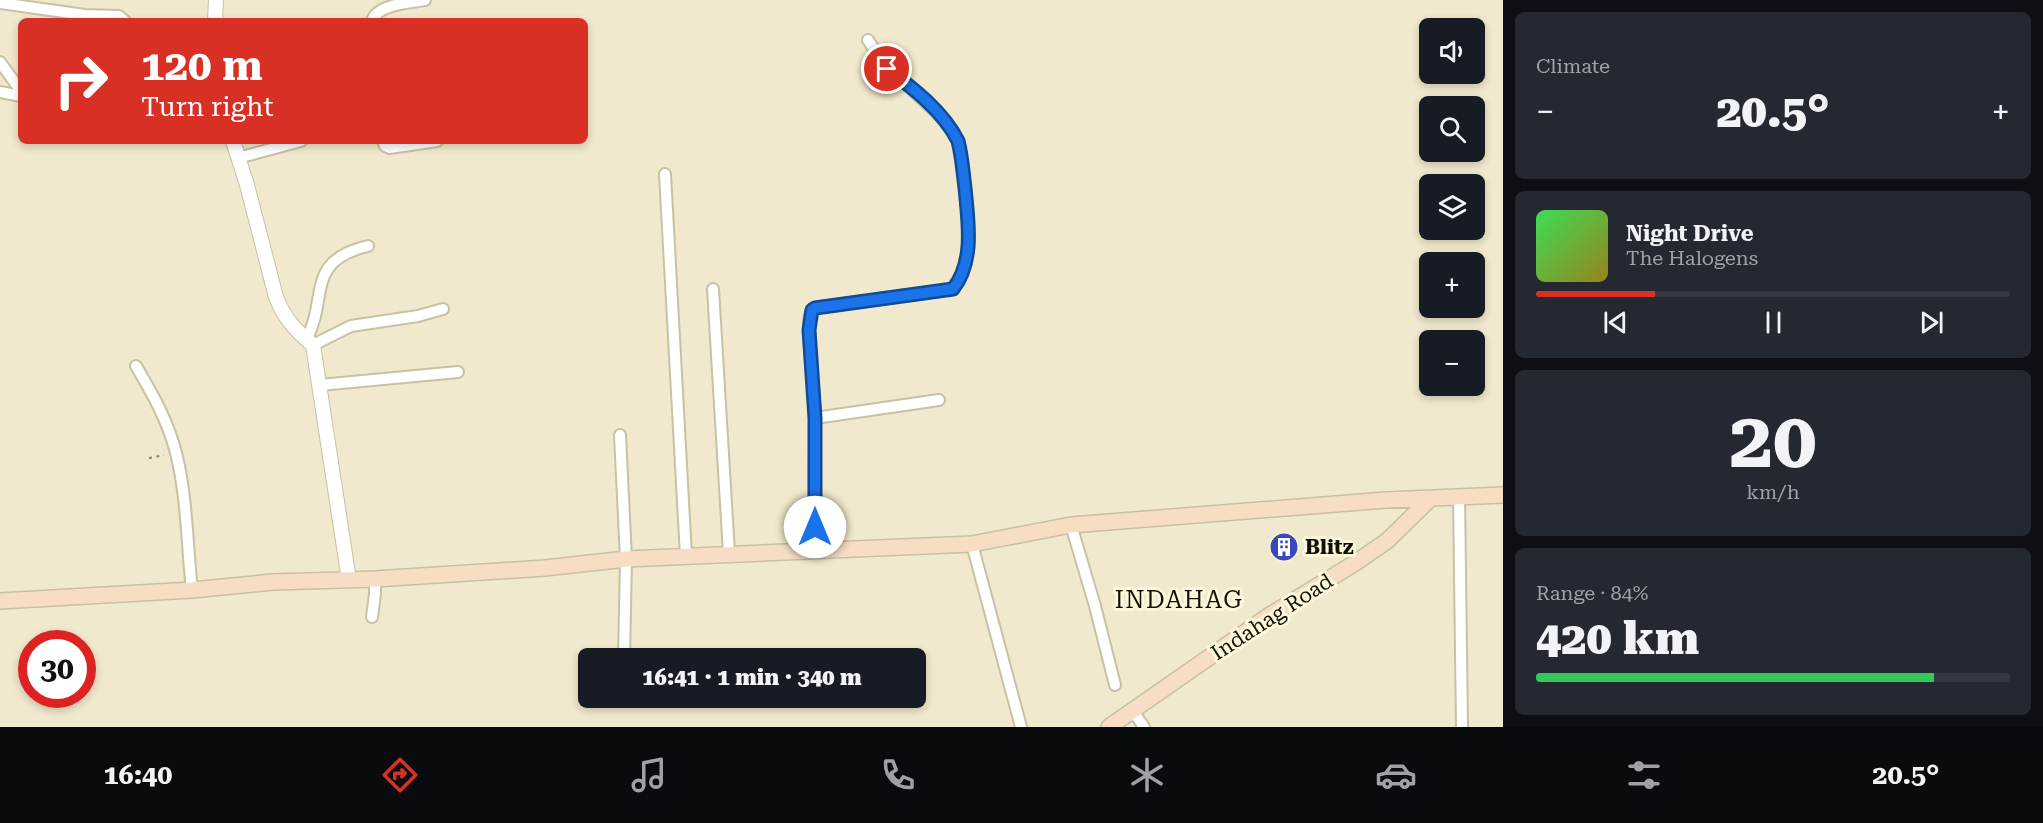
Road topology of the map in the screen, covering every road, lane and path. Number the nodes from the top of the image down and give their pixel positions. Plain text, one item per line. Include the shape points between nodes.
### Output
1 (216, 0) edge
2 (425, 0) edge
3 (0, 3) edge
4 (40, 15) edge
5 (85, 18) edge
6 (122, 18) edge
7 (215, 18) edge
8 (374, 18) edge
9 (868, 40) dead end
10 (0, 62) edge
11 (18, 87) edge
12 (0, 92) edge
13 (18, 95) edge
14 (234, 144) edge
15 (290, 144) edge
16 (384, 144) edge
17 (417, 144) edge
18 (238, 158) junction
19 (665, 174) dead end
20 (368, 246) dead end
21 (713, 289) dead end
22 (443, 309) dead end
23 (309, 343) junction
24 (136, 366) dead end
25 (458, 372) dead end
26 (320, 385) junction
27 (939, 400) dead end
28 (815, 418) junction
29 (620, 435) dead end
30 (176, 453) junction
31 (149, 458) dead end
32 (1459, 495) junction
33 (1503, 495) edge
34 (1429, 500) junction
35 (1071, 525) junction
36 (972, 544) junction
37 (814, 551) junction
38 (729, 553) junction
39 (686, 556) junction
40 (626, 559) junction
41 (375, 579) junction
42 (350, 580) junction
43 (192, 590) junction
44 (0, 601) edge
45 (372, 617) dead end
46 (624, 648) edge
47 (1115, 686) dead end
48 (1133, 711) junction
49 (1021, 727) edge
50 (1109, 727) edge
51 (1144, 727) edge
52 (1462, 727) edge

1 - 7 street
2 - 8 street via 384,8
3 - 4 street
4 - 5 street
5 - 6 street
9 - 28 street via 887,69 939,115 958,141 969,225 967,257 953,289 812,310 809,330
10 - 11 street
12 - 13 street
14 - 18 street
15 - 18 street
16 - 17 street via 390,148
18 - 23 street via 281,312
19 - 39 street
20 - 23 street via 346,252 324,273
21 - 38 street
22 - 23 street via 351,326
23 - 26 street
24 - 30 street via 160,408
25 - 26 street
26 - 42 street
27 - 28 street
28 - 37 street
29 - 40 street
30 - 31 path
30 - 43 street
32 - 33 main road
32 - 34 main road
32 - 52 street
34 - 35 main road
34 - 48 main road, Indahag Road via 1387,541 1270,615
35 - 36 main road
35 - 47 street
36 - 37 main road
36 - 49 street
37 - 38 main road
38 - 39 main road
39 - 40 main road
40 - 41 main road
40 - 46 street
41 - 42 main road
41 - 45 street
42 - 43 main road
43 - 44 main road
48 - 50 main road, Indahag Road
48 - 51 street

